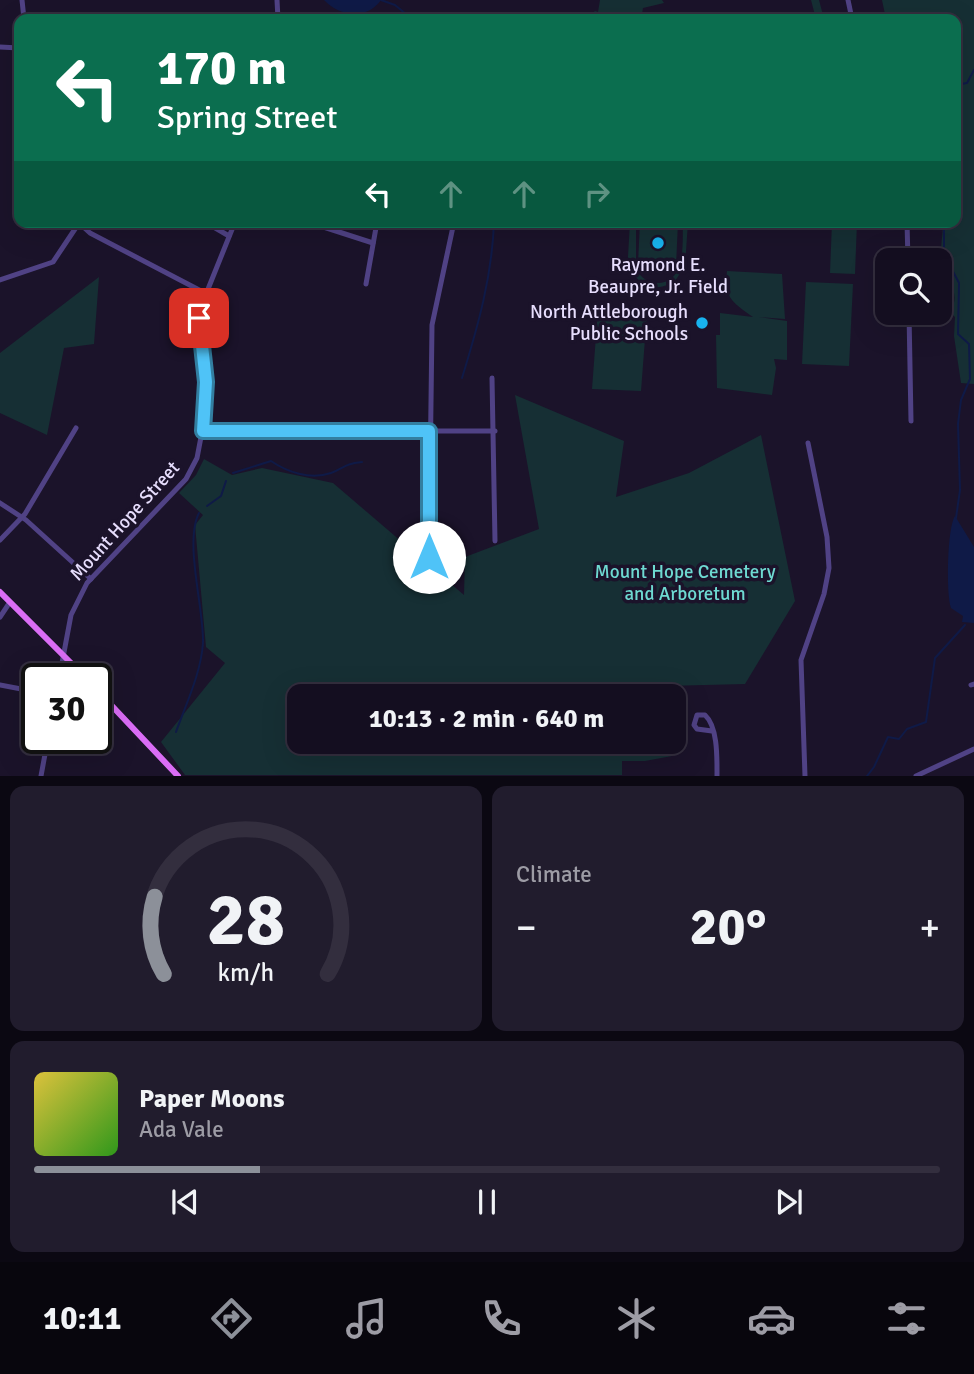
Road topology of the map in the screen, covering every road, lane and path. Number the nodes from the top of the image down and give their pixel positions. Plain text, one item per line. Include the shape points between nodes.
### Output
1 (74, 228) edge
2 (85, 228) edge
3 (215, 228) edge
4 (232, 228) edge
5 (327, 228) edge
6 (376, 228) edge
7 (453, 228) edge
8 (907, 228) edge
9 (229, 236) junction
10 (373, 243) junction
11 (908, 248) edge
12 (0, 280) edge
13 (366, 284) dead end
14 (205, 293) junction
15 (909, 325) edge
16 (492, 378) dead end
17 (911, 421) dead end
18 (76, 428) dead end
19 (203, 431) junction
20 (429, 431) junction
21 (495, 431) junction
22 (808, 443) dead end
23 (0, 503) edge
24 (21, 517) junction
25 (0, 540) edge
26 (495, 541) dead end
27 (429, 557) dead end
28 (91, 579) junction
29 (0, 592) edge
30 (10, 602) junction
31 (0, 617) edge
32 (63, 655) junction
33 (62, 663) edge
34 (71, 663) edge
35 (0, 685) edge
36 (21, 689) edge
37 (112, 706) edge
38 (712, 732) dead end
39 (974, 749) edge
40 (45, 754) edge
41 (41, 775) edge
42 (178, 775) edge
43 (717, 775) edge
44 (805, 775) edge
45 (916, 775) edge

1 - 12 street via 53,262
2 - 14 street
3 - 9 street
4 - 9 street, Mount Hope Street
5 - 10 street
6 - 10 street
7 - 20 street via 432,325
8 - 11 street
9 - 14 street, Mount Hope Street
10 - 13 street
14 - 19 street, Mount Hope Street via 199,318 206,382
15 - 17 street
16 - 21 street
18 - 24 street
19 - 20 street
19 - 28 street, Mount Hope Street via 186,479
20 - 21 street
20 - 27 street
21 - 26 street
22 - 44 street via 830,568 801,660
23 - 24 street
24 - 25 street
24 - 28 street
28 - 32 street, Mount Hope Street via 71,615
29 - 30 main road
30 - 31 street
30 - 32 main road
32 - 33 street, Mount Hope Street
32 - 34 main road
35 - 36 street
37 - 42 main road
38 - 43 street
39 - 45 street
40 - 41 street

